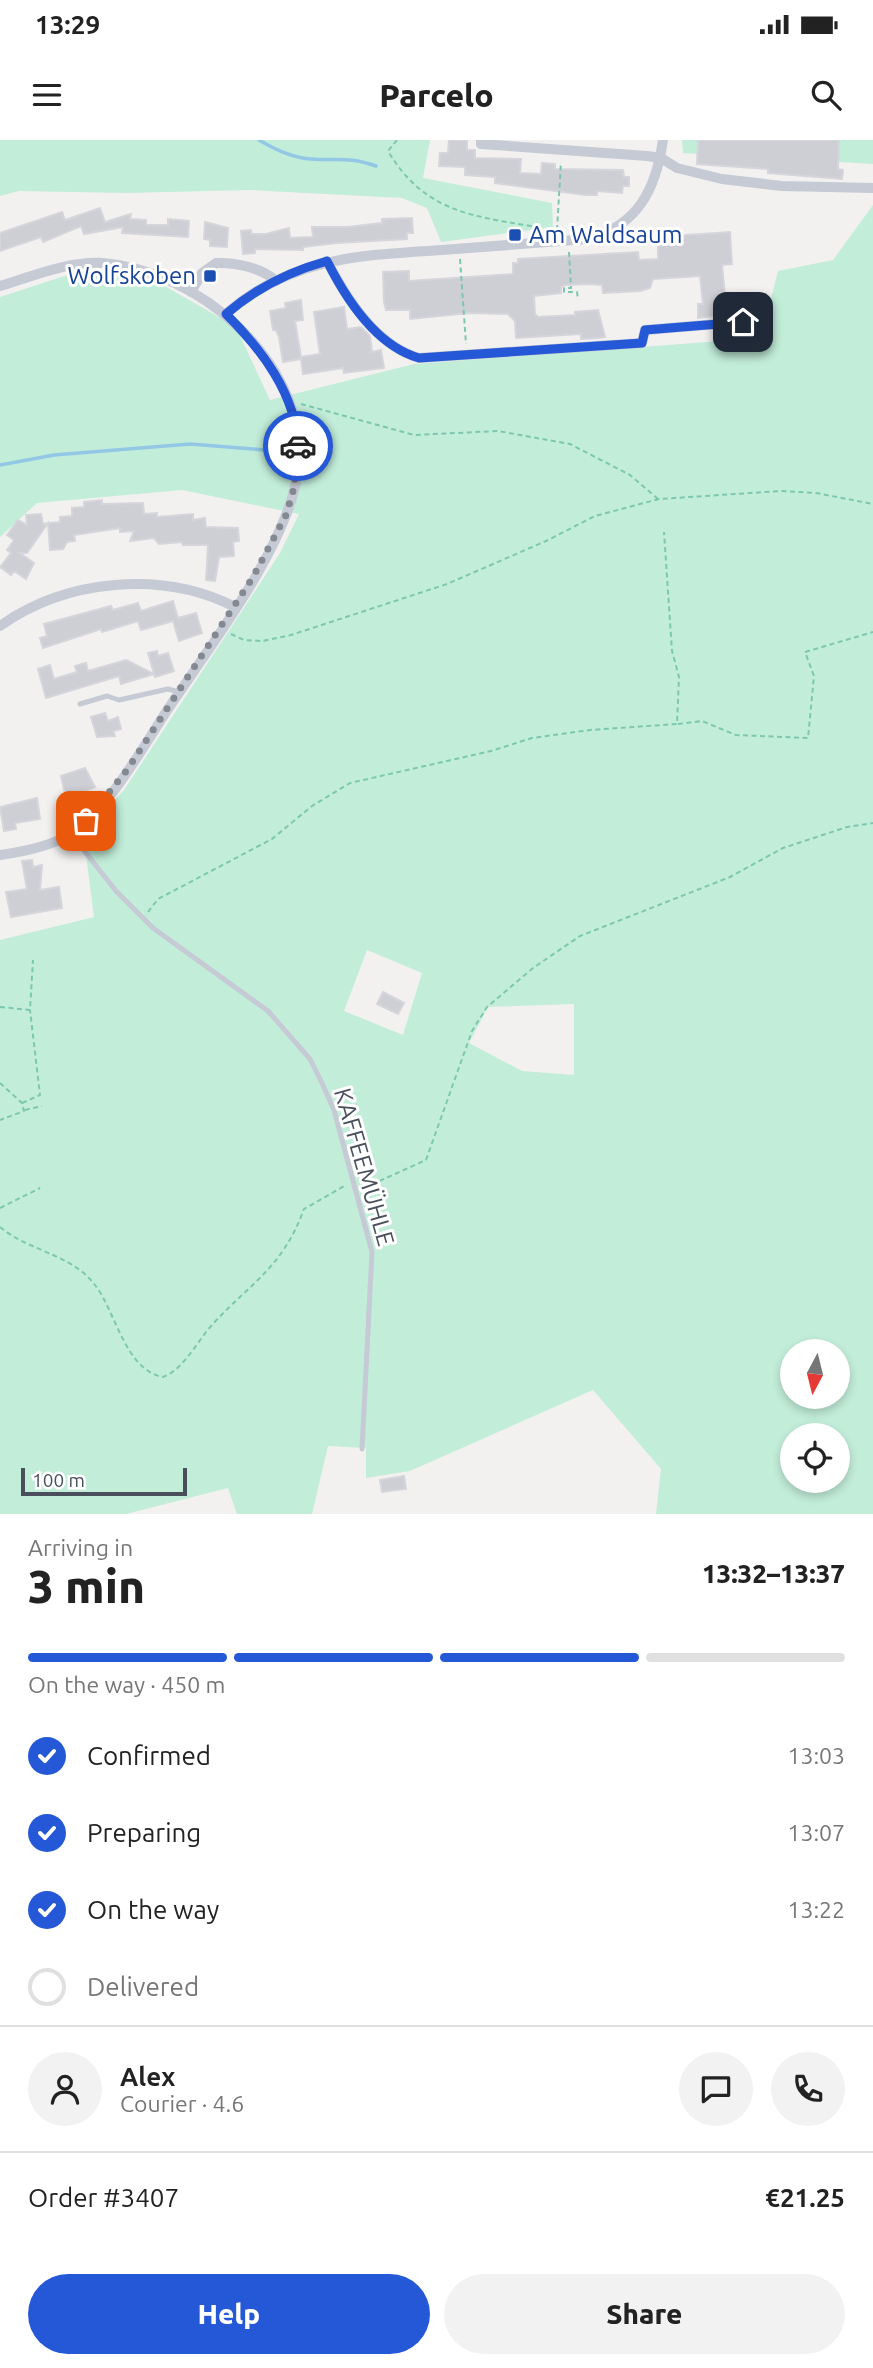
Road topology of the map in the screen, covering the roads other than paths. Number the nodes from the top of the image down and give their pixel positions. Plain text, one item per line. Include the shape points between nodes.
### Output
1 (481, 140) edge
2 (663, 140) edge
3 (508, 143) edge
4 (661, 158) junction
5 (873, 188) edge
6 (327, 261) junction
7 (276, 281) junction
8 (0, 286) edge
9 (191, 292) junction
10 (757, 300) dead end
11 (226, 314) junction
12 (234, 607) junction
13 (0, 626) edge
14 (179, 692) junction
15 (80, 704) dead end
16 (71, 834) junction
17 (0, 855) edge
18 (362, 1449) dead end

1 - 3 street via 481,145
2 - 4 street
3 - 4 street
4 - 5 street via 677,168 722,179 782,187
4 - 6 street via 648,198 633,217 601,236
6 - 7 street
6 - 10 street via 342,290 395,349 419,358 642,343 645,330 757,318
7 - 9 street via 268,274 216,263 207,267
7 - 11 street
8 - 9 street via 59,268 103,263 163,278
9 - 11 street
11 - 12 street via 262,356 290,404 299,460 281,526
12 - 13 street via 180,587 114,585 50,600
12 - 14 street
14 - 15 lane via 168,689 120,700 107,696
14 - 16 street via 113,790
16 - 17 street
16 - 18 lane, KAFFEEMÜHLE via 143,918 268,1011 310,1059 334,1110 372,1252

